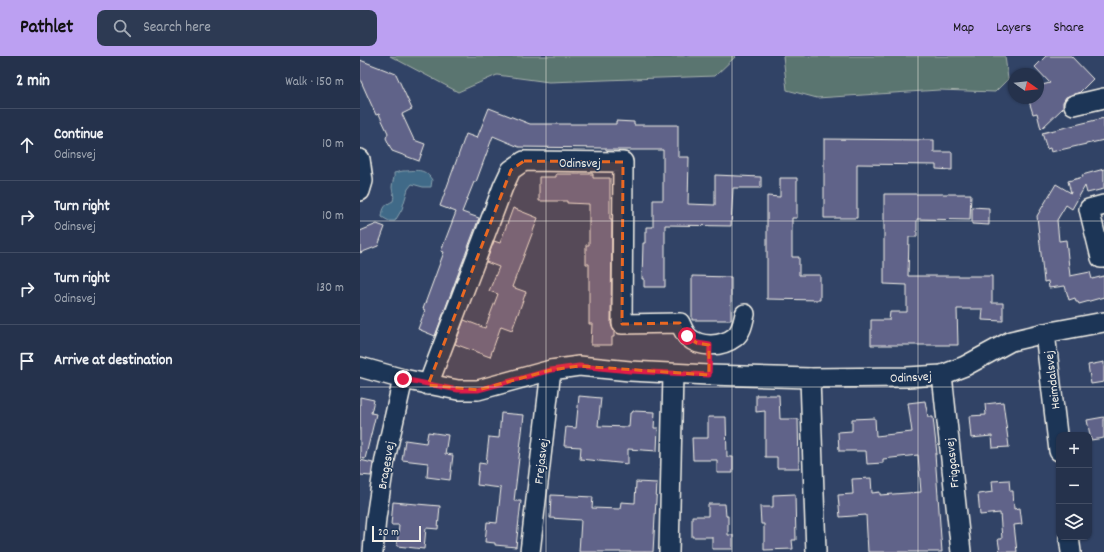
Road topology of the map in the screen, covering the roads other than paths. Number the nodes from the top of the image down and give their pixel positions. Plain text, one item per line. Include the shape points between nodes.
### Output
1 (1104, 98) edge
2 (1074, 105) dead end
3 (360, 159) edge
4 (360, 191) edge
5 (1104, 205) edge
6 (1104, 258) edge
7 (745, 314) dead end
8 (1104, 322) edge
9 (1045, 333) junction
10 (710, 345) junction
11 (360, 367) edge
12 (551, 370) junction
13 (673, 374) junction
14 (709, 375) junction
15 (942, 375) junction
16 (810, 378) junction
17 (403, 379) junction
18 (428, 385) junction
19 (1057, 432) edge
20 (1069, 540) edge
21 (373, 552) edge
22 (530, 552) edge
23 (668, 552) edge
24 (816, 552) edge
25 (961, 552) edge
26 (1071, 552) edge

1 - 2 street
3 - 4 street via 363,181
5 - 6 street via 1089,209 1101,258
7 - 10 street via 735,337 721,344
8 - 9 street, Odinsvej
9 - 15 street, Odinsvej via 1010,341 965,366
9 - 19 street, Heimdalsvej
10 - 14 street
10 - 18 street, Odinsvej via 697,343 687,336 680,323 622,324 623,162 524,161 511,170 503,187
11 - 17 street, Odinsvej
12 - 13 street, Odinsvej via 579,366
12 - 18 street, Odinsvej via 478,390
12 - 22 street, Frejasvej
13 - 14 street, Odinsvej
13 - 23 street
14 - 16 street, Odinsvej
15 - 16 street, Odinsvej via 907,378
15 - 25 street, Friggasvej
16 - 24 street
17 - 18 street, Odinsvej
17 - 21 street, Bragesvej via 385,459
20 - 26 street

